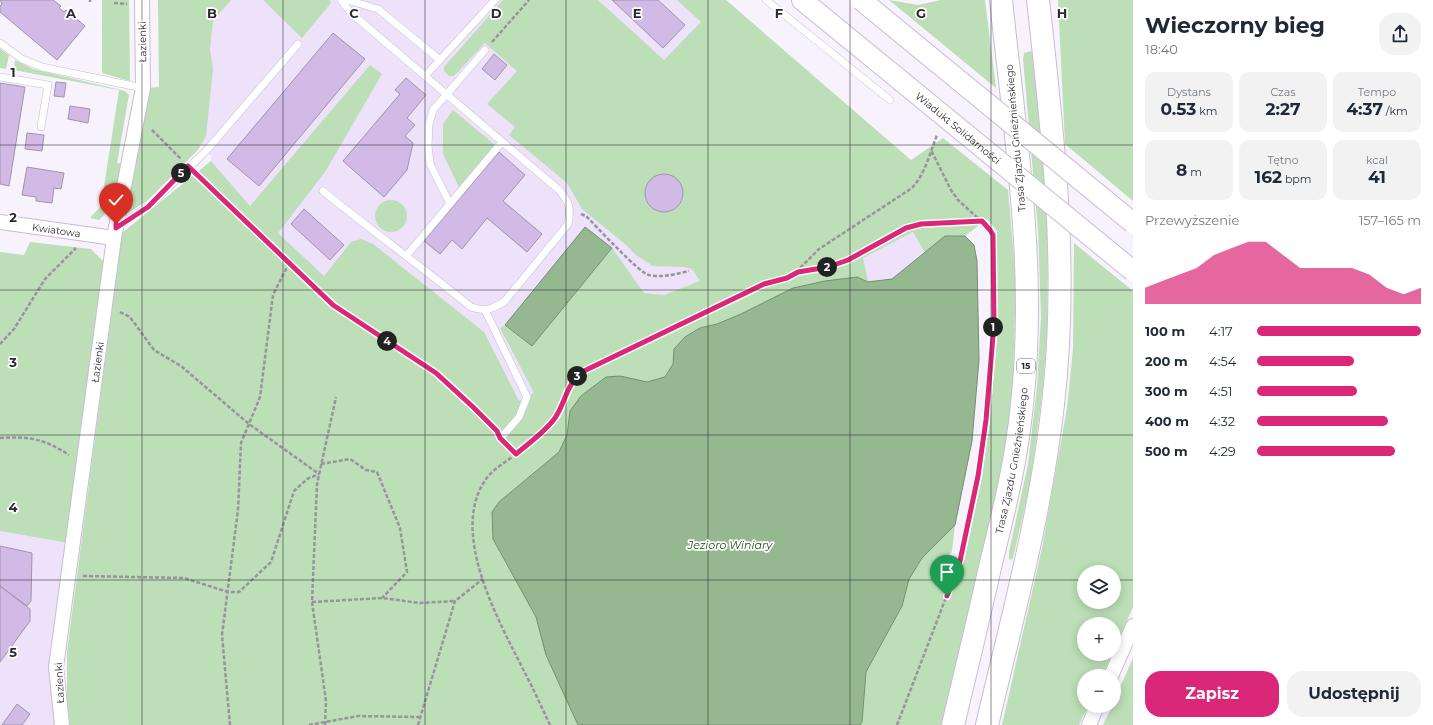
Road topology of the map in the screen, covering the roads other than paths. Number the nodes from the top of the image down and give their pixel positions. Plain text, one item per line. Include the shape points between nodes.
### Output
1 (142, 0) edge
2 (341, 0) edge
3 (347, 0) edge
4 (495, 0) edge
5 (766, 0) edge
6 (802, 0) edge
7 (860, 0) edge
8 (1001, 0) edge
9 (1038, 0) edge
10 (0, 43) edge
11 (298, 44) dead end
12 (485, 50) road end
13 (440, 60) junction
14 (426, 75) junction
15 (0, 76) edge
16 (143, 88) junction
17 (447, 93) junction
18 (890, 100) dead end
19 (41, 127) dead end
20 (502, 142) junction
21 (323, 191) dead end
22 (450, 204) junction
23 (0, 222) edge
24 (1133, 223) edge
25 (115, 233) junction
26 (407, 255) junction
27 (1133, 271) edge
28 (485, 310) junction
29 (500, 438) road end
30 (1133, 626) edge
31 (1114, 669) edge
32 (1094, 713) edge
33 (62, 725) edge
34 (953, 725) edge
35 (987, 725) edge
36 (1088, 725) edge

1 - 16 street, Łazienki
2 - 14 lane via 351,13
3 - 13 lane via 378,9
4 - 13 lane
5 - 18 lane
6 - 27 street, Wiadukt Solidarności, bridge
7 - 24 street, bridge
8 - 34 main road, Trasa Zjazdu Gnieźnieńskiego / 15 via 1017,142 1026,262 1026,366 1021,419 1010,478
9 - 35 main road via 1058,195 1060,281 1056,370 1050,429 1035,516
10 - 16 lane via 22,59 42,68
11 - 25 lane via 206,151 148,207
12 - 17 lane
13 - 14 lane
14 - 17 lane
15 - 19 lane via 48,84
16 - 25 street, Łazienki
17 - 20 lane
17 - 22 lane via 433,110 429,124 428,146 430,164
20 - 22 lane
20 - 28 lane via 559,190 571,211 568,224 505,301 495,308
21 - 26 lane via 384,241
22 - 26 lane
23 - 25 street, Kwiatowa via 91,235
25 - 33 street, Łazienki via 56,667
26 - 28 lane via 471,307
28 - 29 lane via 527,397 519,417
30 - 31 street
32 - 36 street

